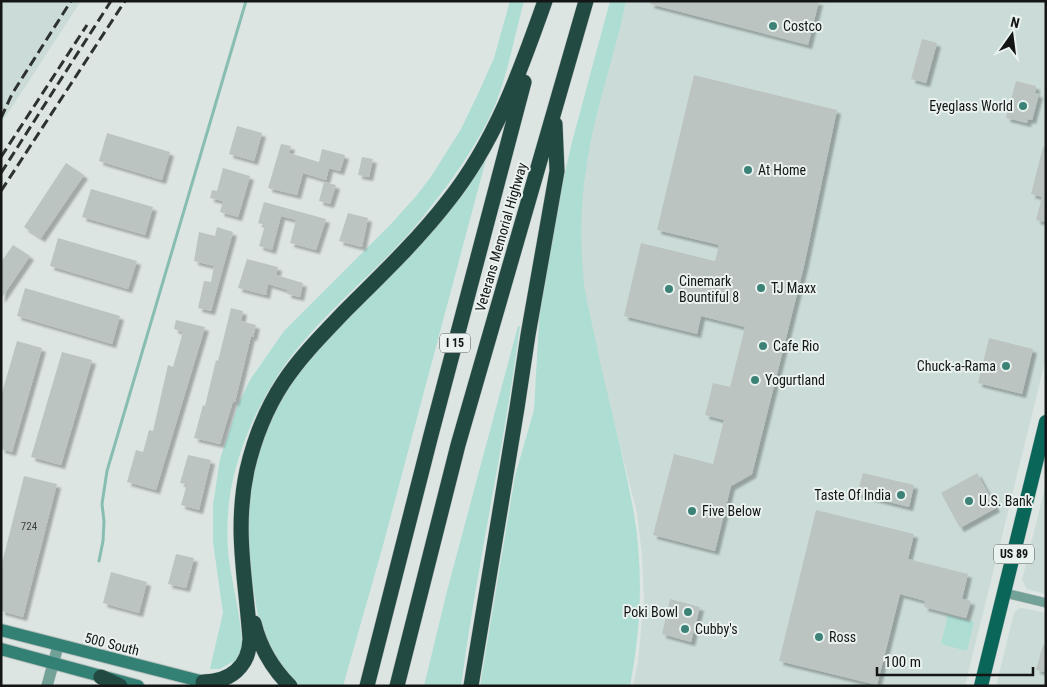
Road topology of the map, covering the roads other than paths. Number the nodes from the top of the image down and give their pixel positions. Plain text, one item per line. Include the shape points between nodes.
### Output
1 (545, 1) edge
2 (586, 1) edge
3 (555, 110) junction
4 (1046, 422) edge
5 (245, 585) junction
6 (1004, 593) junction
7 (1046, 603) edge
8 (1, 630) edge
9 (58, 646) junction
10 (1, 649) edge
11 (53, 664) junction
12 (101, 677) junction
13 (473, 682) edge
14 (210, 684) edge
15 (47, 686) edge
16 (120, 686) edge
17 (138, 686) edge
18 (290, 686) edge
19 (367, 686) edge
20 (397, 686) edge
21 (980, 686) edge

1 - 5 highway via 510,95 474,165 420,234 308,350 270,406 255,442 243,490 240,536
1 - 19 highway, Veterans Memorial Highway / I 15
2 - 3 highway, Veterans Memorial Highway / I 15
3 - 13 highway via 557,172
3 - 20 highway, Veterans Memorial Highway / I 15 via 458,445
4 - 6 main road, US 89
5 - 14 highway via 250,639 246,658 232,675
5 - 18 highway via 259,639 273,667
6 - 7 street
6 - 21 main road, US 89
8 - 9 main road, 500 South
9 - 11 street
9 - 14 main road, 500 South
10 - 11 main road
11 - 12 main road
11 - 15 street
12 - 16 highway
12 - 17 main road

